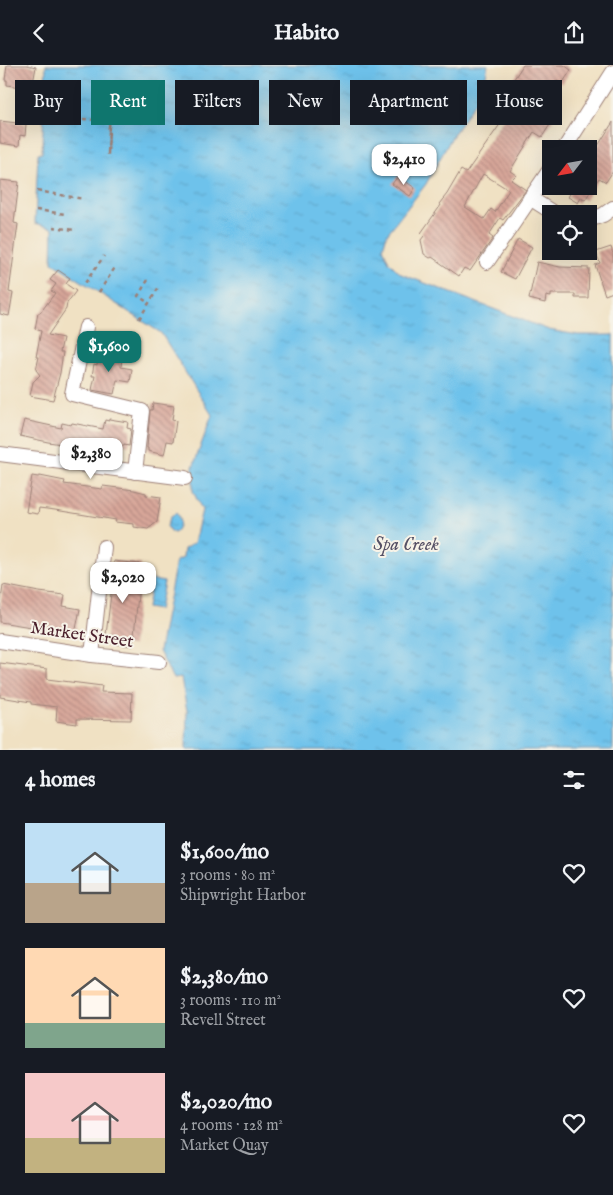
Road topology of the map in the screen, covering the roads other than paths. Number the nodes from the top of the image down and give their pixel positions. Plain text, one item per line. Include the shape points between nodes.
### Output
1 (613, 72) edge
2 (570, 140) edge
3 (542, 180) edge
4 (530, 197) junction
5 (542, 205) edge
6 (613, 209) edge
7 (597, 217) edge
8 (487, 262) dead end
9 (86, 327) dead end
10 (0, 454) edge
11 (135, 472) junction
12 (185, 478) dead end
13 (104, 547) dead end
14 (0, 641) edge
15 (92, 655) junction
16 (159, 662) dead end

1 - 2 street
3 - 4 street
4 - 5 street
4 - 8 street
6 - 7 street
9 - 11 street via 72,394 142,411
10 - 11 street
11 - 12 street
13 - 15 street
14 - 15 street, Market Street
15 - 16 street, Market Street

